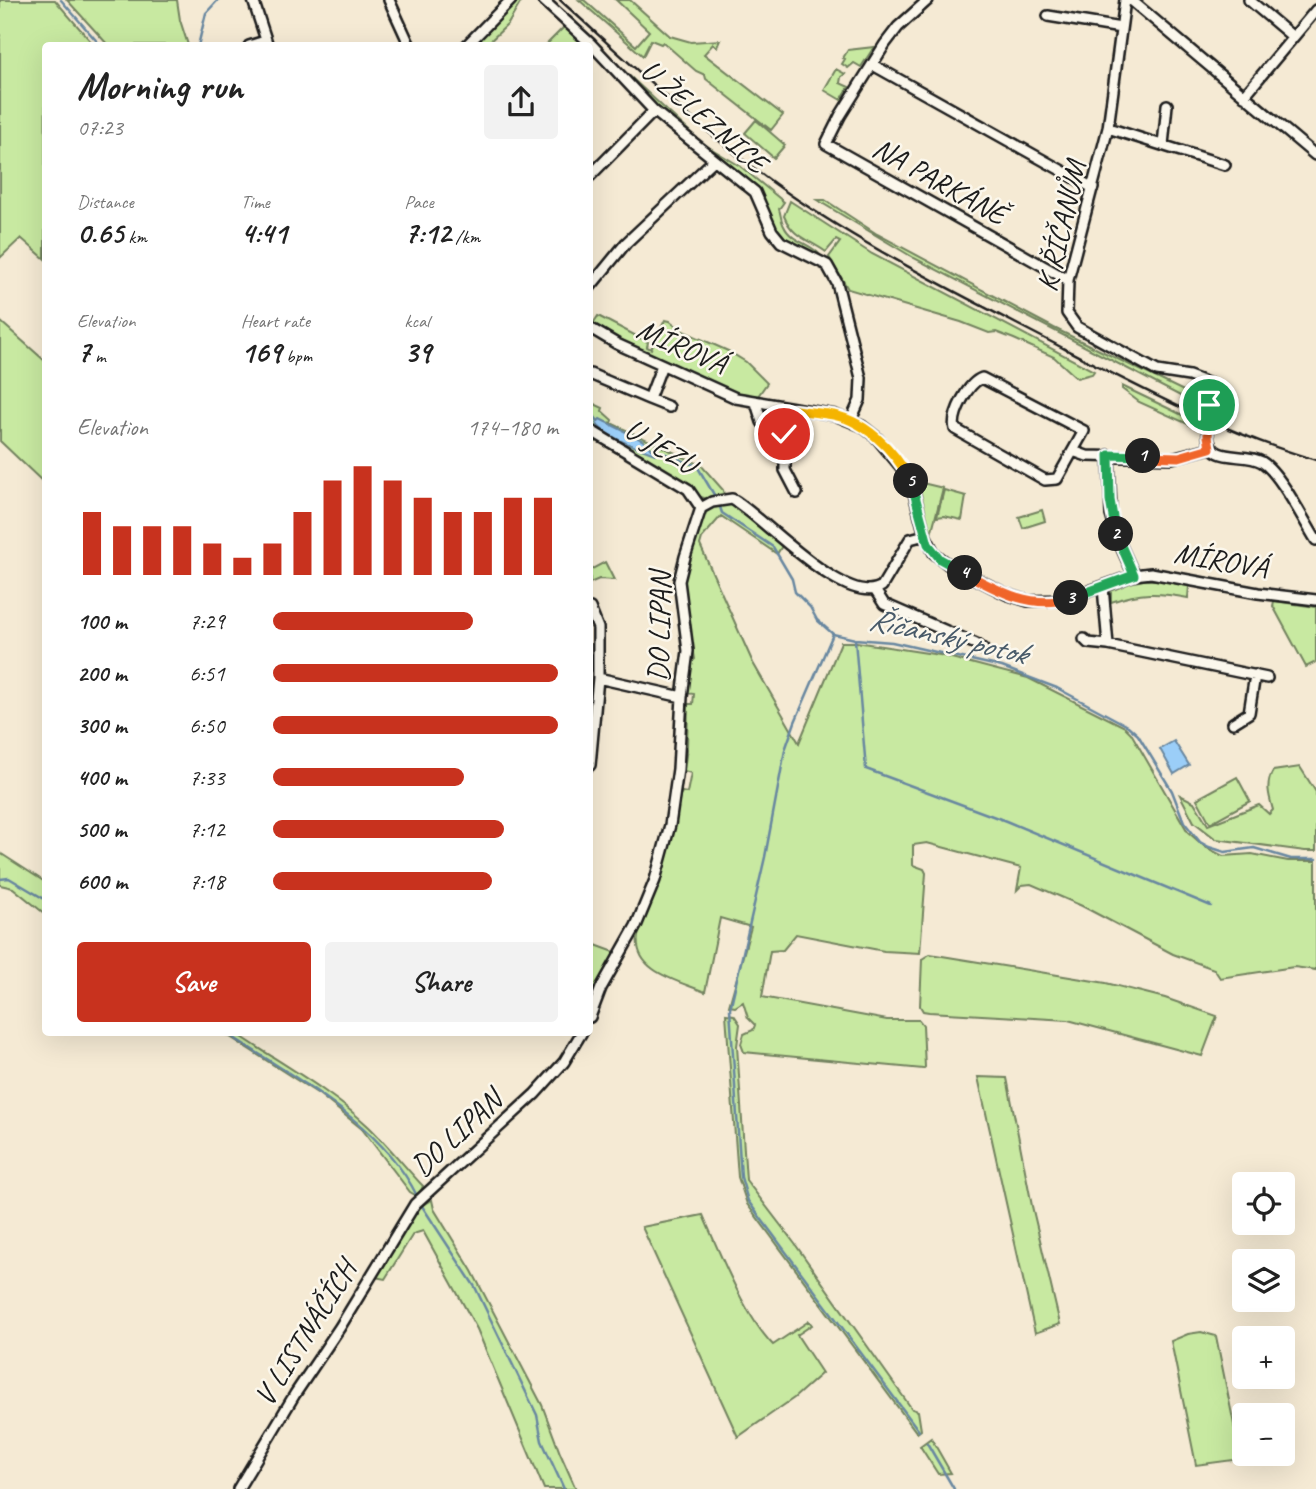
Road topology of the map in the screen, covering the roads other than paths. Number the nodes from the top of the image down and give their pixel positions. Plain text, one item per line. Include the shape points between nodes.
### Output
1 (253, 0) edge
2 (389, 0) edge
3 (511, 0) edge
4 (543, 0) edge
5 (928, 0) edge
6 (1125, 0) edge
7 (1131, 0) edge
8 (1249, 0) edge
9 (1316, 10) edge
10 (1048, 16) dead end
11 (1121, 28) junction
12 (1293, 37) junction
13 (266, 42) edge
14 (408, 42) edge
15 (470, 42) edge
16 (589, 42) edge
17 (593, 46) edge
18 (873, 65) junction
19 (1244, 96) junction
20 (1167, 105) dead end
21 (654, 111) junction
22 (1108, 128) junction
23 (1163, 145) junction
24 (1315, 155) edge
25 (714, 160) junction
26 (1225, 165) dead end
27 (593, 173) edge
28 (1093, 188) junction
29 (1068, 280) junction
30 (593, 283) edge
31 (593, 330) edge
32 (662, 365) junction
33 (593, 375) edge
34 (649, 399) junction
35 (756, 403) junction
36 (669, 407) dead end
37 (795, 410) junction
38 (851, 420) junction
39 (593, 432) edge
40 (776, 437) junction
41 (781, 447) junction
42 (1210, 448) junction
43 (1073, 451) junction
44 (797, 453) dead end
45 (1109, 455) junction
46 (796, 493) dead end
47 (701, 508) junction
48 (925, 535) junction
49 (1316, 540) edge
50 (1134, 575) junction
51 (1103, 587) junction
52 (875, 590) junction
53 (1316, 600) edge
54 (593, 616) edge
55 (1084, 639) dead end
56 (1108, 645) junction
57 (982, 649) dead end
58 (1255, 676) junction
59 (598, 678) junction
60 (1267, 678) dead end
61 (682, 697) junction
62 (1233, 723) dead end
63 (593, 732) edge
64 (593, 1009) edge
65 (580, 1036) edge
66 (415, 1204) joint
67 (238, 1489) edge

1 - 13 street
2 - 14 street
3 - 15 street
4 - 16 street, U ŽELEZNICE
5 - 18 street via 898,27
6 - 11 street, K ŘÍČANŮM
7 - 19 street
8 - 12 street
9 - 12 street
10 - 11 street
11 - 22 street, K ŘÍČANŮM
12 - 19 street
17 - 21 street, U ŽELEZNICE
18 - 28 street
18 - 29 street, NA PARKÁNĚ via 826,145
19 - 24 street
20 - 23 street
21 - 25 street, U ŽELEZNICE
21 - 27 street
22 - 23 street
22 - 28 street, K ŘÍČANŮM
23 - 26 street
25 - 30 street via 626,243
25 - 38 street, U ŽELEZNICE via 755,192 781,242 827,265 837,283 861,378 860,400
28 - 29 street, K ŘÍČANŮM
29 - 42 street, K ŘÍČANŮM, bridge via 1067,313 1077,327 1157,371 1210,384
31 - 32 street, MÍROVÁ
32 - 34 street
32 - 35 street, MÍROVÁ
33 - 34 street
34 - 36 street
35 - 37 street, MÍROVÁ
35 - 40 street, MÍROVÁ via 762,422
37 - 38 street, MÍROVÁ
37 - 40 street via 784,434
38 - 48 street, MÍROVÁ via 876,437 910,478
39 - 47 street, U JEZU via 688,489
40 - 41 street, MÍROVÁ
41 - 44 street
41 - 46 street, MÍROVÁ
42 - 45 street via 1172,458
42 - 49 street via 1267,466
43 - 43 street via 1059,477 1045,480 958,432 954,418 974,381 987,379 1084,431
43 - 45 street
45 - 50 street via 1111,515
47 - 52 street via 727,499 737,502 826,573 860,590
47 - 61 street, DO LIPAN via 679,581 688,651
48 - 51 street, MÍROVÁ via 940,559 1013,597 1052,602
48 - 52 street via 910,539 884,584
50 - 51 street, MÍROVÁ
50 - 53 street, MÍROVÁ via 1163,574
51 - 56 street
52 - 57 street via 884,604
54 - 59 street via 598,628
55 - 56 street
56 - 58 street
58 - 60 street
58 - 62 street via 1249,713
59 - 61 street
59 - 63 street
61 - 64 street, DO LIPAN via 678,769 658,869 636,926
65 - 66 street, DO LIPAN via 535,1094
66 - 67 street, V LISTNÁČÍCH

